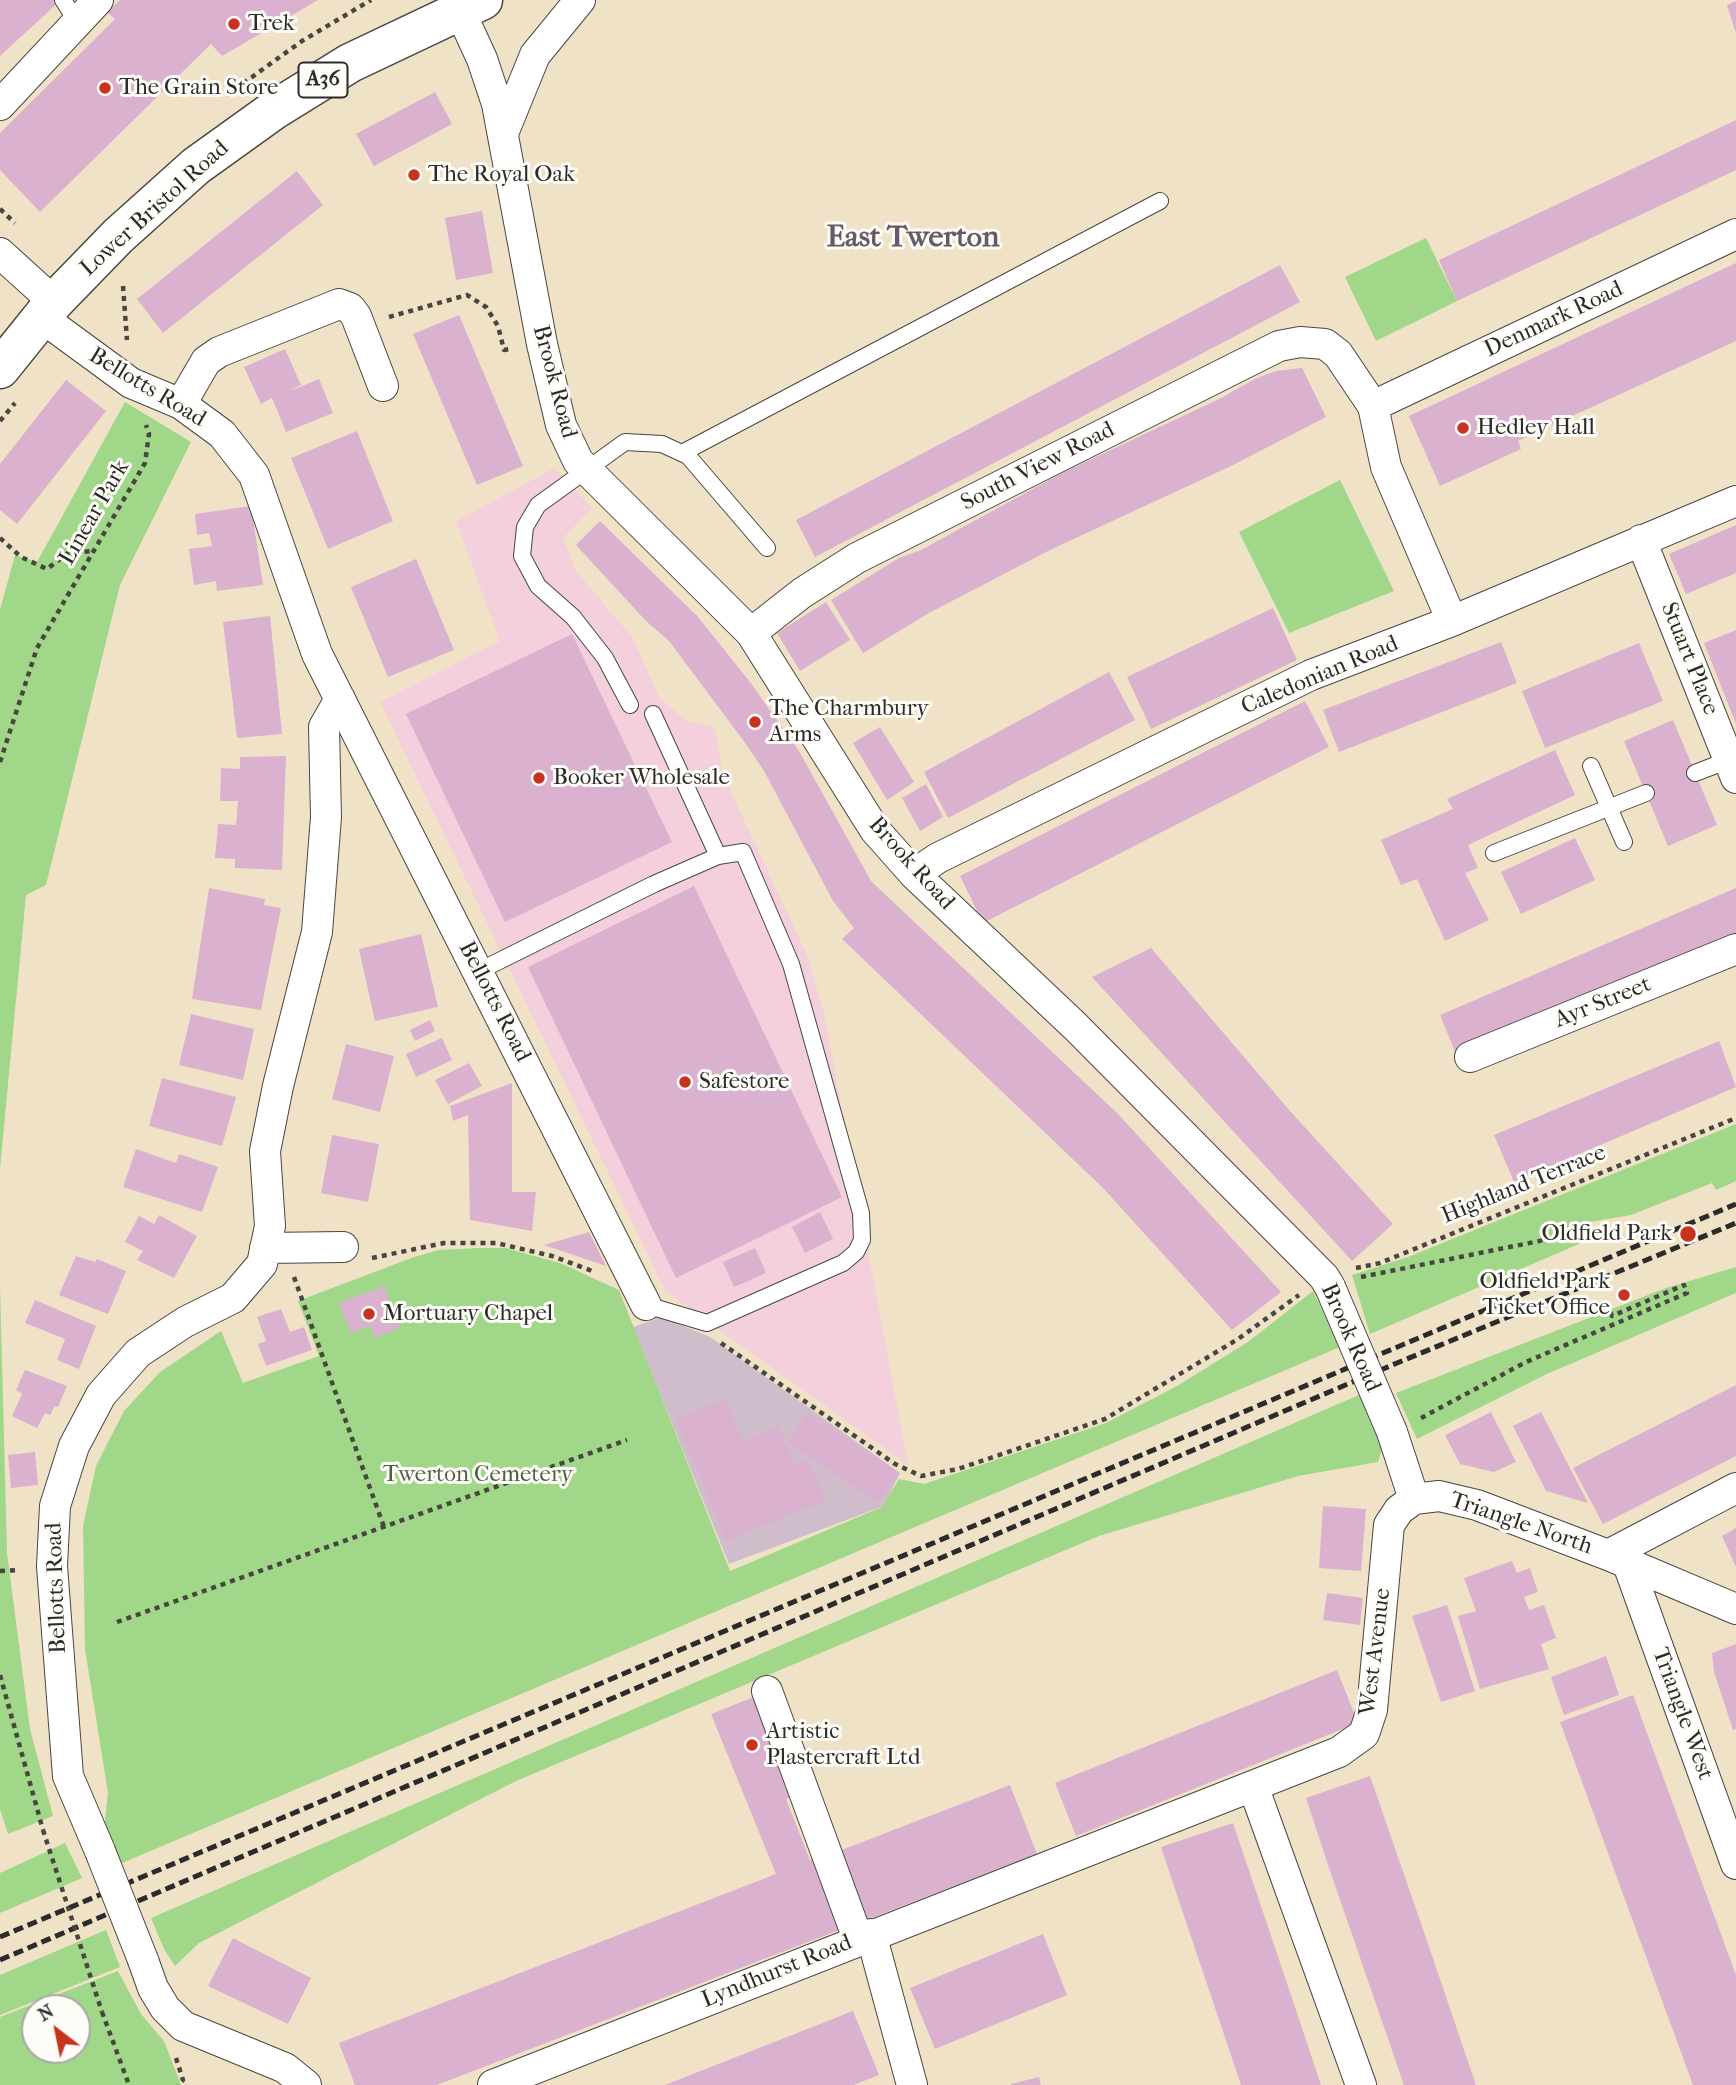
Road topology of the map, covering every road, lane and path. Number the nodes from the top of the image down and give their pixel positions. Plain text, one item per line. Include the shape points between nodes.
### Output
1 (98, 0) edge
2 (580, 0) edge
3 (471, 5) edge
4 (70, 11) edge
5 (0, 104) edge
6 (504, 131) junction
7 (1160, 201) dead end
8 (1736, 234) edge
9 (118, 236) junction
10 (0, 253) edge
11 (48, 309) junction
12 (360, 325) junction
13 (542, 344) junction
14 (0, 369) edge
15 (140, 386) junction
16 (383, 386) dead end
17 (181, 404) junction
18 (1373, 406) junction
19 (682, 453) junction
20 (585, 469) junction
21 (1736, 500) edge
22 (0, 538) edge
23 (1642, 540) junction
24 (767, 548) dead end
25 (93, 551) junction
26 (1452, 621) junction
27 (751, 633) junction
28 (340, 699) junction
29 (630, 705) dead end
30 (653, 715) dead end
31 (0, 762) edge
32 (1591, 766) dead end
33 (1732, 769) edge
34 (1695, 773) dead end
35 (1646, 793) dead end
36 (1609, 807) junction
37 (1624, 842) dead end
38 (1494, 853) dead end
39 (718, 856) junction
40 (914, 874) junction
41 (1736, 949) edge
42 (479, 971) junction
43 (1470, 1057) dead end
44 (1736, 1118) edge
45 (1574, 1234) dead end
46 (343, 1247) joint
47 (279, 1248) junction
48 (594, 1272) dead end
49 (1334, 1278) junction
50 (646, 1305) joint
51 (1610, 1311) dead end
52 (711, 1337) dead end
53 (1401, 1428) junction
54 (627, 1440) dead end
55 (1736, 1488) edge
56 (1414, 1499) junction
57 (384, 1527) junction
58 (1618, 1559) junction
59 (1736, 1609) edge
60 (117, 1622) dead end
61 (0, 1675) edge
62 (767, 1691) dead end
63 (1253, 1786) junction
64 (1062, 1860) joint
65 (1736, 1864) edge
66 (865, 1937) junction
67 (129, 2085) edge
68 (306, 2085) edge
69 (492, 2085) edge
70 (912, 2085) edge
71 (1361, 2085) edge

1 - 4 street
2 - 6 street via 535,55
3 - 6 street, Brook Road
3 - 9 highway, Lower Bristol Road / A36 via 350,64 274,110 196,166
4 - 5 street
6 - 13 street, Brook Road
7 - 19 lane
8 - 18 street, Denmark Road
9 - 11 highway, Lower Bristol Road / A36
9 - 15 path, Linear Park
10 - 11 street, Bellotts Road
11 - 14 highway, Lower Bristol Road / A36
11 - 15 street, Bellotts Road
12 - 13 path via 467,295 486,307 498,326 504,349
12 - 16 street
12 - 17 street via 350,308 340,304 235,345 206,362
13 - 20 street, Brook Road via 561,425
15 - 17 street, Bellotts Road
15 - 25 path, Linear Park via 149,434 145,463
17 - 28 street, Bellotts Road via 222,434 254,475 301,614
18 - 26 street via 1386,467
18 - 27 street, South View Road via 1338,354 1325,344 1279,346 857,558
19 - 20 lane via 662,444 625,442
19 - 24 lane
20 - 27 street, Brook Road
20 - 29 lane via 538,505 525,527 522,556 538,586 573,617 605,658
21 - 23 street, Caledonian Road
22 - 25 path via 21,557 47,569 68,553
23 - 26 street, Caledonian Road
23 - 33 street, Stuart Place
25 - 31 path, Linear Park via 37,648
26 - 40 street, Caledonian Road via 1311,674
27 - 40 street, Brook Road via 875,830
28 - 42 street, Bellotts Road
28 - 47 street, Bellotts Road via 324,727 326,817 317,932 265,1151 270,1226
30 - 39 lane
32 - 36 lane
33 - 34 lane
35 - 36 lane
36 - 37 lane
36 - 38 lane
39 - 42 lane
39 - 50 lane via 743,852 790,964 861,1213 862,1240 843,1263 707,1324
40 - 49 street, Brook Road
41 - 43 street, Ayr Street
42 - 50 street, Bellotts Road
44 - 49 path, Highland Terrace
45 - 49 path via 1355,1278
46 - 47 street
46 - 48 path via 350,1265 444,1243 496,1243
47 - 57 path via 295,1280
47 - 68 street, Bellotts Road, bridge via 233,1298 184,1322 138,1353 101,1395 74,1446 55,1506 52,1566 68,1776 153,1988 183,2026 285,2068
49 - 52 path via 1105,1419 958,1469 922,1476 895,1464
49 - 53 street, Brook Road, bridge
51 - 53 path via 1612,1316 1684,1285 1688,1293 1526,1362
53 - 56 street, Brook Road
54 - 57 path
55 - 58 street, Triangle North
56 - 58 street, Triangle North via 1439,1496 1477,1505
56 - 63 street, West Avenue via 1399,1510 1390,1525 1372,1710 1364,1734 1339,1752
57 - 60 path
58 - 59 street
58 - 65 street, Triangle West
61 - 67 path, bridge via 43,1830
62 - 66 street
63 - 64 street, West Avenue
63 - 71 street
64 - 66 street, Lyndhurst Road
66 - 69 street, Lyndhurst Road
66 - 70 street

